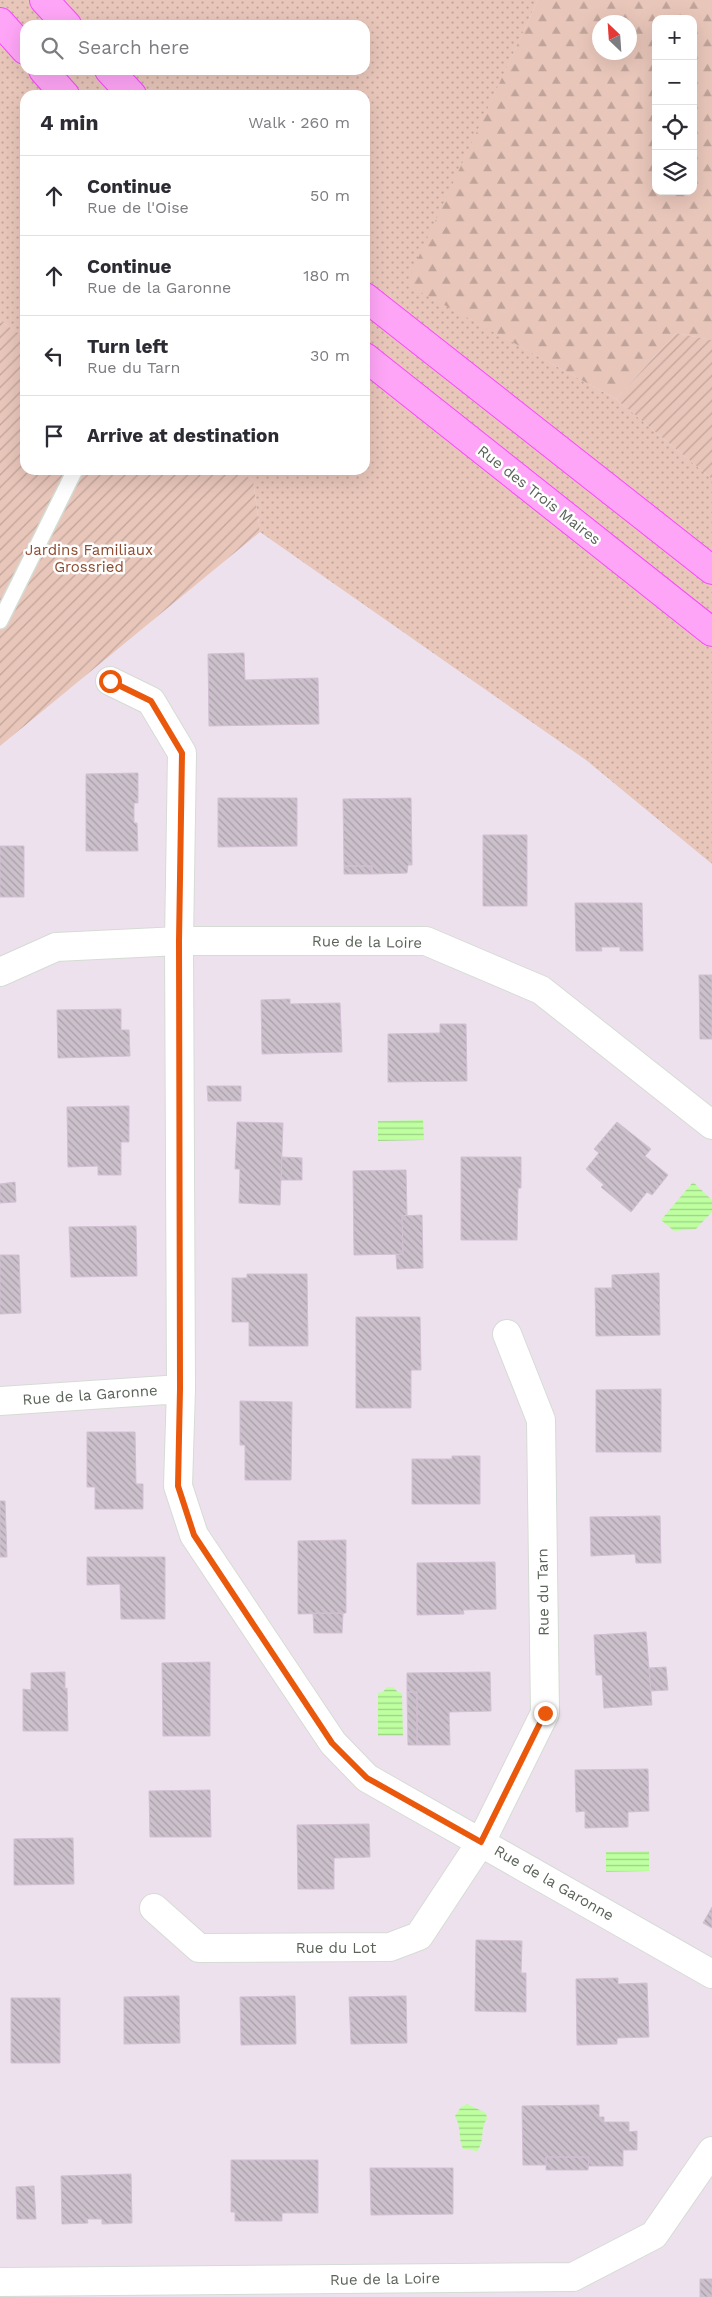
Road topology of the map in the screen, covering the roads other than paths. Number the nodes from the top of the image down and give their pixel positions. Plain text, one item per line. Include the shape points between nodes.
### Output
1 (44, 0) edge
2 (62, 20) edge
3 (0, 22) edge
4 (20, 44) edge
5 (47, 75) edge
6 (114, 75) edge
7 (61, 90) edge
8 (127, 90) edge
9 (370, 301) edge
10 (370, 361) edge
11 (72, 475) edge
12 (712, 570) edge
13 (0, 620) edge
14 (712, 632) edge
15 (110, 681) dead end
16 (179, 941) junction
17 (0, 972) edge
18 (712, 1125) edge
19 (507, 1334) dead end
20 (180, 1389) junction
21 (0, 1401) edge
22 (481, 1842) junction
23 (154, 1908) dead end
24 (712, 1974) edge
25 (712, 2151) edge
26 (3, 2287) edge

1 - 2 main road
3 - 4 main road
5 - 7 main road
6 - 8 main road
9 - 12 main road
10 - 14 main road, Rue des Trois Maires
11 - 13 lane
15 - 16 street, Rue de la Garonne via 151,701 182,753
16 - 17 street, Rue de la Loire via 56,947
16 - 18 street, Rue de la Loire via 426,941 541,990
16 - 20 street, Rue de la Garonne
19 - 22 street, Rue du Tarn via 541,1420 545,1713
20 - 21 street, Rue de la Garonne
20 - 22 street, Rue de la Garonne via 178,1486 194,1535 332,1743 367,1778
22 - 23 street, Rue du Lot via 419,1936 390,1948 199,1948
22 - 24 street, Rue de la Garonne
25 - 26 street, Rue de la Loire via 654,2235 573,2277

